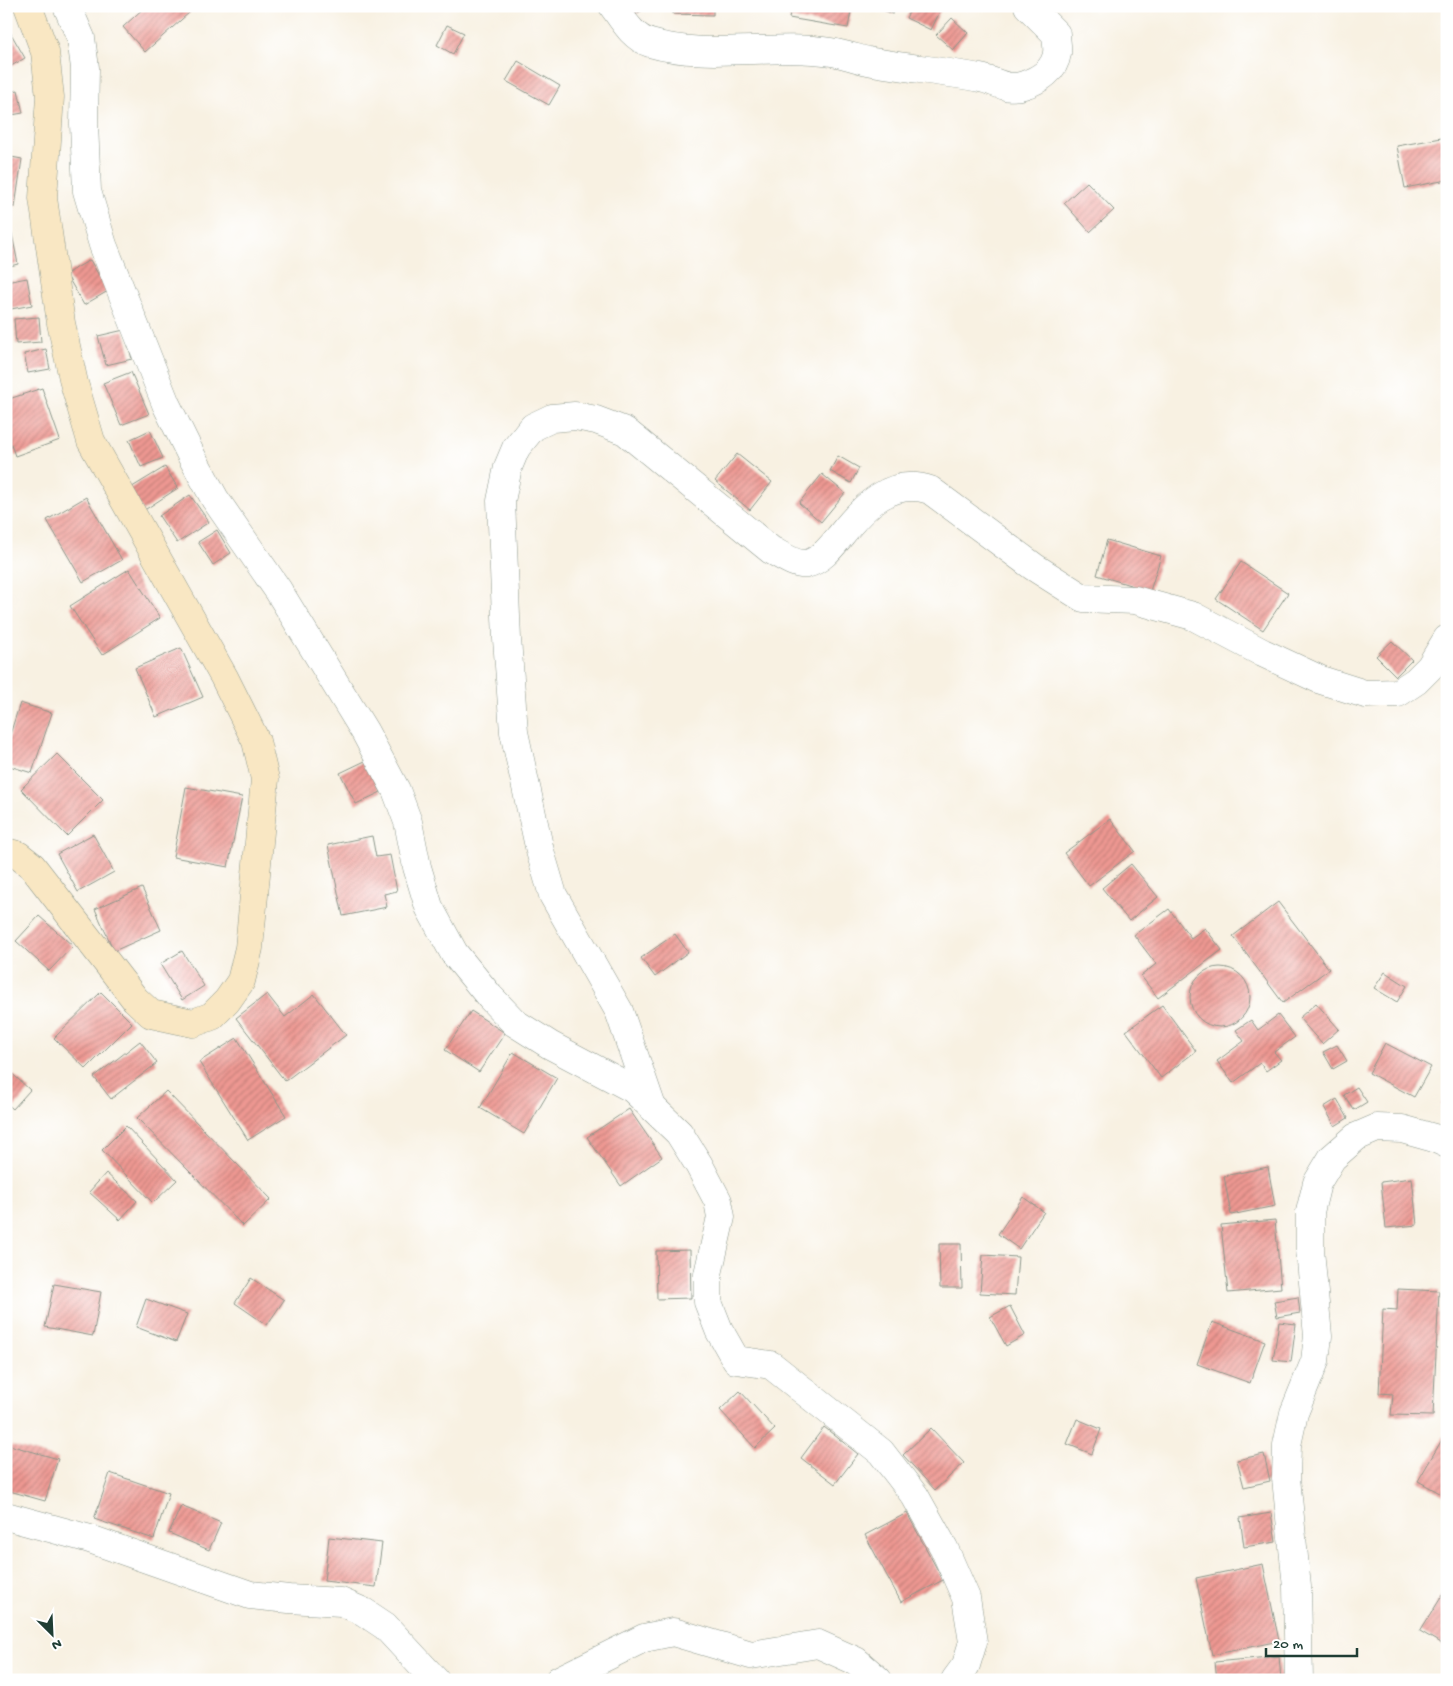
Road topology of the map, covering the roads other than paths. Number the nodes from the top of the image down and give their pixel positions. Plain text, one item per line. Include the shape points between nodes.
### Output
1 (28, 6) edge
2 (67, 6) edge
3 (613, 6) edge
4 (1028, 6) edge
5 (1447, 639) edge
6 (6, 852) edge
7 (653, 1108) junction
8 (1447, 1144) edge
9 (6, 1516) edge
10 (435, 1680) edge
11 (559, 1680) edge
12 (878, 1680) edge
13 (954, 1680) edge
14 (1299, 1680) edge

1 - 6 street via 44,52 50,97 44,208 61,323 91,441 224,677 256,741 265,779 249,948 240,981 212,1016 193,1023 151,1014 135,999 32,866 18,855
2 - 7 street via 81,38 86,68 87,191 103,245 166,404 215,499 278,590 365,732 396,790 408,822 429,907 454,953 515,1023 633,1089
3 - 4 street via 631,30 647,42 672,48 830,52 868,61 983,78 1007,88 1036,80 1050,70 1057,53 1056,34
5 - 7 street via 1430,667 1416,681 1398,693 1365,694 1321,680 1193,616 1135,600 1083,598 1034,567 930,490 918,486 902,487 882,496 866,507 822,556 806,564 796,563 770,550 625,431 575,416 552,418 533,427 516,448 508,467 501,501 514,732 540,852 553,895 619,1011
7 - 13 street via 679,1133 718,1202 721,1217 708,1274 708,1302 736,1360 771,1365 881,1452 915,1496 944,1548 966,1598 973,1642 966,1665
8 - 14 street via 1402,1129 1376,1128 1356,1137 1332,1158 1316,1184 1310,1212 1310,1250 1318,1336 1315,1361 1294,1413 1287,1445 1286,1478 1297,1587
9 - 10 street via 90,1539 250,1595 341,1602 384,1626
11 - 12 street via 644,1638 673,1632 751,1655 818,1644 856,1661

